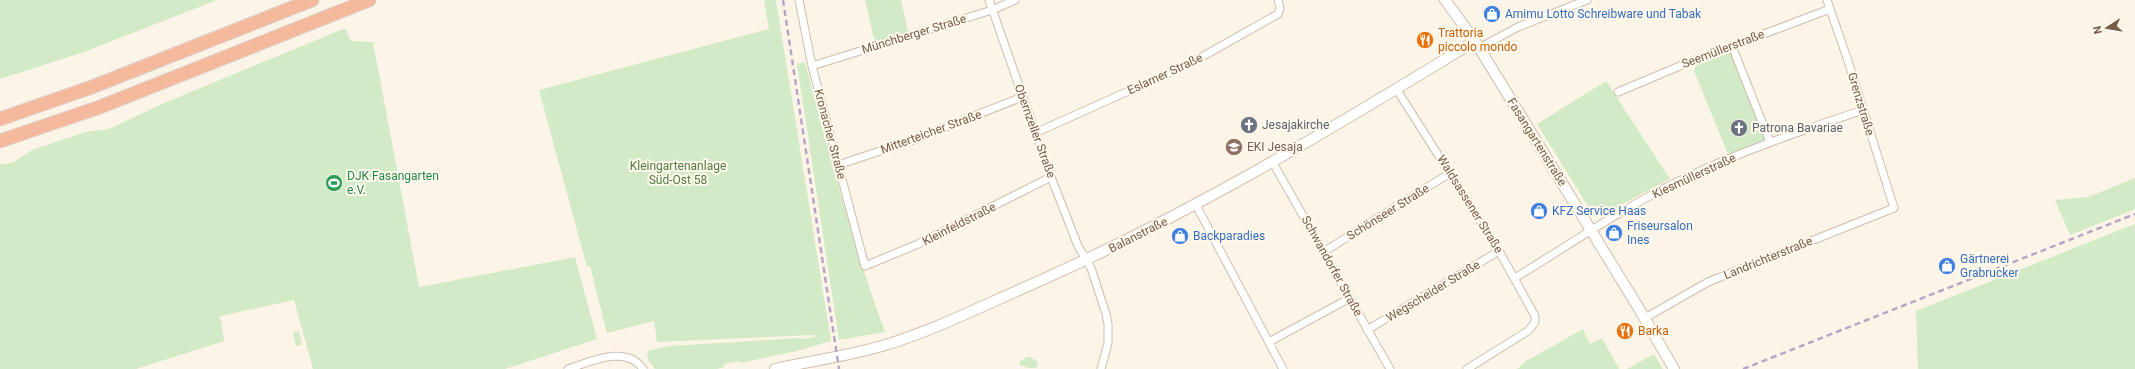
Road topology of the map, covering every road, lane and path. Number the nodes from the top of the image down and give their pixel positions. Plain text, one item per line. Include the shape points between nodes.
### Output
1 (312, 0) edge
2 (369, 0) edge
3 (799, 0) edge
4 (989, 0) edge
5 (1015, 0) edge
6 (1278, 0) edge
7 (1445, 0) edge
8 (1587, 0) edge
9 (1827, 0) edge
10 (1830, 9) junction
11 (992, 10) junction
12 (1477, 44) junction
13 (1732, 46) junction
14 (812, 66) junction
15 (1397, 90) junction
16 (1618, 92) dead end
17 (1022, 97) junction
18 (1863, 110) junction
19 (0, 118) edge
20 (1035, 133) junction
21 (0, 141) edge
22 (1770, 142) junction
23 (1273, 163) junction
24 (838, 164) junction
25 (1450, 173) junction
26 (1051, 178) junction
27 (1196, 205) junction
28 (1894, 208) joint
29 (1591, 230) junction
30 (1325, 251) junction
31 (1499, 251) junction
32 (1086, 260) junction
33 (865, 266) joint
34 (1515, 278) junction
35 (1350, 298) junction
36 (1645, 318) junction
37 (1367, 330) junction
38 (1269, 342) junction
39 (568, 369) edge
40 (644, 369) edge
41 (775, 369) edge
42 (1101, 369) edge
43 (1283, 369) edge
44 (1390, 369) edge
45 (1467, 369) edge
46 (1674, 369) edge

1 - 19 highway via 92,87
2 - 21 highway via 100,107
3 - 14 street, Kronacher Straße
4 - 11 street, Obernzeller Straße
5 - 11 street, Münchberger Straße
6 - 20 street, Eslarner Straße via 1278,14 1191,63
7 - 12 street, Fasangartenstraße
8 - 12 street, Balanstraße
9 - 10 street, Grenzstraße
10 - 13 street, Seemüllerstraße
10 - 18 street, Grenzstraße
11 - 14 street, Münchberger Straße
11 - 17 street, Obernzeller Straße
12 - 15 street, Balanstraße
12 - 29 street, Fasangartenstraße
13 - 16 street, Seemüllerstraße
13 - 22 street
14 - 24 street, Kronacher Straße
15 - 23 street, Balanstraße
15 - 25 street, Waldsassener Straße
17 - 20 street, Obernzeller Straße
17 - 24 street, Mitterteicher Straße via 916,139
18 - 22 street, Kiesmüllerstraße
18 - 28 street, Grenzstraße
20 - 26 street, Obernzeller Straße
22 - 29 street, Kiesmüllerstraße via 1688,176
23 - 27 street, Balanstraße
23 - 30 street, Schwandorfer Straße
24 - 33 street, Kronacher Straße
25 - 30 street, Schönseer Straße
25 - 31 street, Waldsassener Straße
26 - 32 street, Obernzeller Straße
26 - 33 street, Kleinfeldstraße via 918,244
27 - 32 street, Balanstraße
27 - 38 street
28 - 36 street, Landrichterstraße via 1708,282
29 - 34 street, Kiesmüllerstraße
29 - 36 street, Fasangartenstraße
30 - 35 street, Schwandorfer Straße
31 - 34 street, Waldsassener Straße
31 - 37 street, Wegscheider Straße
32 - 41 street, Balanstraße via 892,343
32 - 42 street, Obernzeller Straße via 1093,273 1108,324 1107,349
34 - 45 street, Waldsassener Straße via 1533,310 1535,322 1528,331
35 - 37 street, Schwandorfer Straße
35 - 38 street
36 - 46 street, Fasangartenstraße
37 - 44 street, Schwandorfer Straße
38 - 43 street
39 - 40 street via 616,356 634,361

